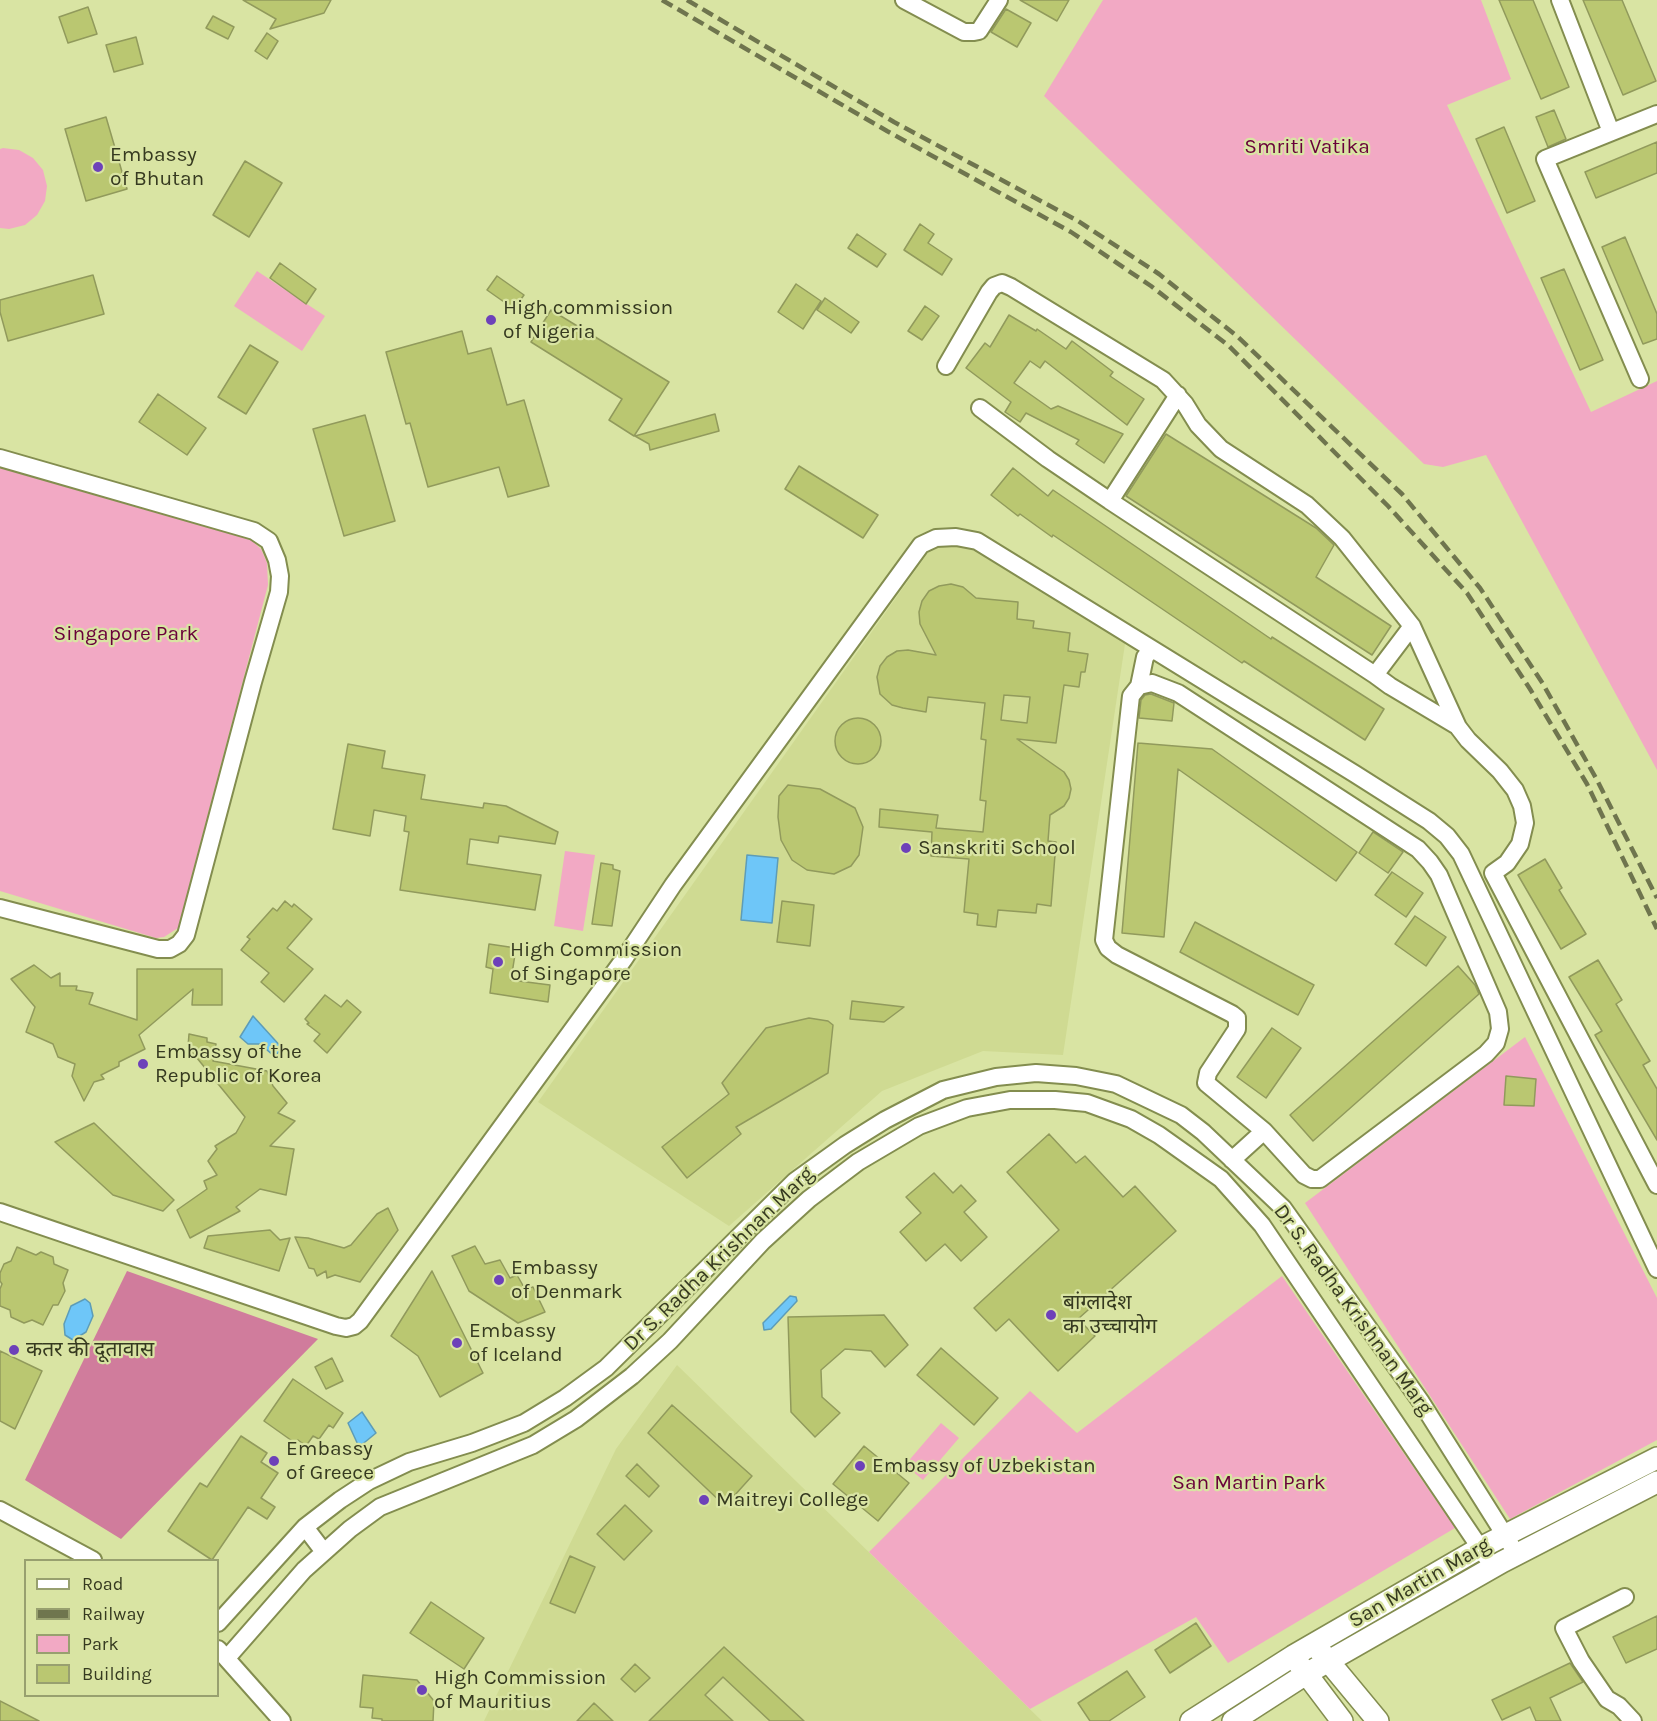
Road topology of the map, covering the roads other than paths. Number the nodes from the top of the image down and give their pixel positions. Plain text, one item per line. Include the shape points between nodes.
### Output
1 (904, 0) edge
2 (999, 0) edge
3 (1560, 0) edge
4 (1657, 114) edge
5 (1611, 132) junction
6 (946, 366) dead end
7 (1640, 379) dead end
8 (1178, 395) junction
9 (980, 408) dead end
10 (0, 458) edge
11 (1110, 501) junction
12 (1412, 626) junction
13 (1152, 649) junction
14 (1375, 675) junction
15 (1139, 686) junction
16 (1458, 727) junction
17 (1493, 873) junction
18 (1473, 880) junction
19 (0, 908) edge
20 (996, 1077) junction
21 (998, 1102) junction
22 (1264, 1131) junction
23 (1232, 1160) junction
24 (795, 1181) junction
25 (1657, 1185) edge
26 (809, 1199) junction
27 (1283, 1208) junction
28 (0, 1212) edge
29 (1262, 1226) junction
30 (1657, 1269) edge
31 (1657, 1458) edge
32 (1657, 1482) edge
33 (0, 1510) edge
34 (305, 1527) junction
35 (1505, 1534) junction
36 (1480, 1548) junction
37 (324, 1552) junction
38 (1517, 1554) junction
39 (91, 1559) edge
40 (1493, 1567) junction
41 (1625, 1597) dead end
42 (219, 1622) edge
43 (1314, 1644) junction
44 (222, 1653) edge
45 (1293, 1656) junction
46 (1328, 1662) junction
47 (1306, 1674) junction
48 (282, 1721) edge
49 (1191, 1721) edge
50 (1233, 1721) edge
51 (1342, 1721) edge
52 (1378, 1721) edge
53 (1633, 1721) edge

1 - 2 street via 964,32 979,31
3 - 5 street
4 - 5 street
5 - 7 street via 1545,159
6 - 8 street via 989,292 1002,283 1147,369
8 - 11 street
8 - 12 street via 1221,449 1287,490 1324,520
9 - 11 street
10 - 19 street via 254,531 269,541 280,576 279,592 186,935 179,944 158,949
11 - 14 street
12 - 14 street
12 - 16 street
13 - 15 street via 1145,657
13 - 18 street via 1429,821 1461,854
13 - 28 street via 977,541 936,538 921,545 354,1326 336,1326
14 - 16 street
15 - 22 street via 1131,696 1104,939 1117,955 1237,1018 1237,1029 1208,1072 1206,1083
15 - 22 street via 1152,683 1178,693 1418,849 1439,874 1498,1012 1500,1029 1496,1043 1486,1054 1320,1179 1304,1175
16 - 17 street via 1500,771 1522,806 1525,823 1520,844 1507,863
17 - 18 street
17 - 25 street
18 - 30 street
20 - 21 street
20 - 23 street, Dr S. Radha Krishnan Marg via 1076,1076 1116,1084 1180,1115
20 - 24 street, Dr S. Radha Krishnan Marg via 943,1090 885,1120
21 - 26 street, Dr S. Radha Krishnan Marg via 967,1108 919,1126 858,1162
21 - 29 street, Dr S. Radha Krishnan Marg via 1087,1103 1131,1119 1221,1179
22 - 23 street
23 - 27 street, Dr S. Radha Krishnan Marg
24 - 26 street
24 - 34 street, Dr S. Radha Krishnan Marg via 606,1368 565,1398 524,1423 410,1462 369,1481
26 - 37 street, Dr S. Radha Krishnan Marg via 763,1241 666,1345 576,1419 533,1445 381,1507
27 - 29 street
27 - 35 street, Dr S. Radha Krishnan Marg via 1421,1402
29 - 36 street, Dr S. Radha Krishnan Marg
31 - 35 street, San Martin Marg
32 - 38 street, San Martin Marg
33 - 39 street
34 - 37 street
34 - 42 street, Dr S. Radha Krishnan Marg
35 - 36 street, San Martin Marg
35 - 38 street, Dr S. Radha Krishnan Marg
36 - 40 street, Dr S. Radha Krishnan Marg
36 - 43 street, San Martin Marg
37 - 44 street, Dr S. Radha Krishnan Marg
38 - 40 street, San Martin Marg
40 - 46 street, San Martin Marg
41 - 53 street via 1564,1628 1607,1699
43 - 45 street, San Martin Marg
43 - 46 street
44 - 48 street
45 - 47 street
45 - 49 street, San Martin Marg
46 - 47 street, San Martin Marg
46 - 52 street
47 - 50 street, San Martin Marg
47 - 51 street

